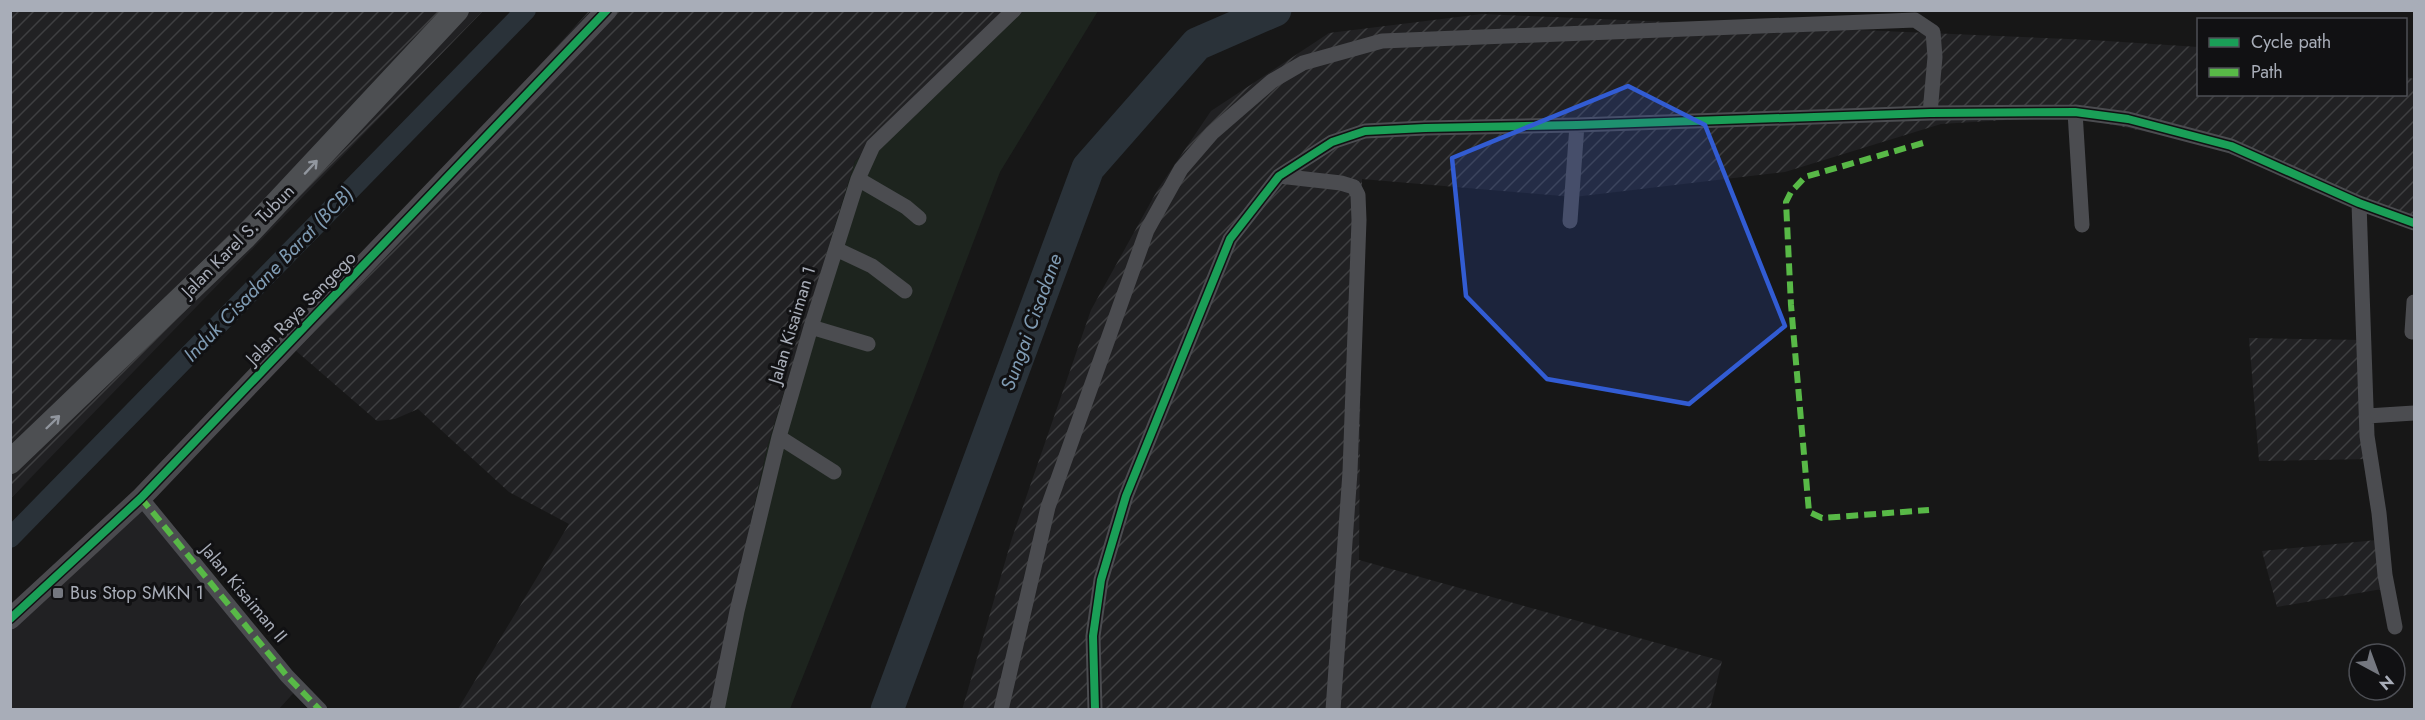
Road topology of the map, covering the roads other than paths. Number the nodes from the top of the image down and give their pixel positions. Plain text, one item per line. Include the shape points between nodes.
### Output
1 (457, 10) edge
2 (607, 10) edge
3 (1014, 10) edge
4 (2075, 112) junction
5 (1930, 113) junction
6 (1577, 125) junction
7 (1279, 177) junction
8 (858, 179) junction
9 (2359, 203) junction
10 (919, 218) dead end
11 (1570, 221) dead end
12 (2415, 223) edge
13 (2082, 225) dead end
14 (836, 249) junction
15 (905, 291) dead end
16 (2415, 302) edge
17 (811, 327) junction
18 (2412, 332) dead end
19 (867, 345) dead end
20 (2415, 413) edge
21 (2367, 416) junction
22 (779, 437) junction
23 (10, 462) edge
24 (834, 472) dead end
25 (141, 498) junction
26 (10, 620) edge
27 (2395, 627) dead end
28 (320, 710) edge
29 (717, 710) edge
30 (1001, 710) edge
31 (1095, 710) edge
32 (1333, 710) edge

23 -> 1 main road, Jalan Karel S. Tubun via 245,237
2 - 25 street, Jalan Raya Sangego
3 - 8 street, Jalan Kisaiman 1 via 873,146
4 - 5 street
4 - 9 street via 2128,119 2231,146
4 - 13 street
5 - 6 street
5 - 30 street via 1935,57 1932,32 1915,20 1382,41 1303,63 1272,81 1212,133 1181,169 1147,230 1048,507
6 - 7 street via 1365,131 1332,142
6 - 11 street
7 - 31 street via 1230,239 1126,496 1101,580 1093,636
7 - 32 street via 1341,183 1354,187 1358,195 1350,472
8 - 10 street
8 - 14 street, Jalan Kisaiman 1
9 - 12 street
9 - 21 street
14 - 15 street via 872,266
14 - 17 street, Jalan Kisaiman 1
16 - 18 street
17 - 19 street
17 - 22 street, Jalan Kisaiman 1
20 - 21 street
21 - 27 street via 2385,575
22 - 24 street
22 - 29 street, Jalan Kisaiman 1
25 - 26 street, Jalan Raya Sangego
25 - 28 street, Jalan Kisaiman II

